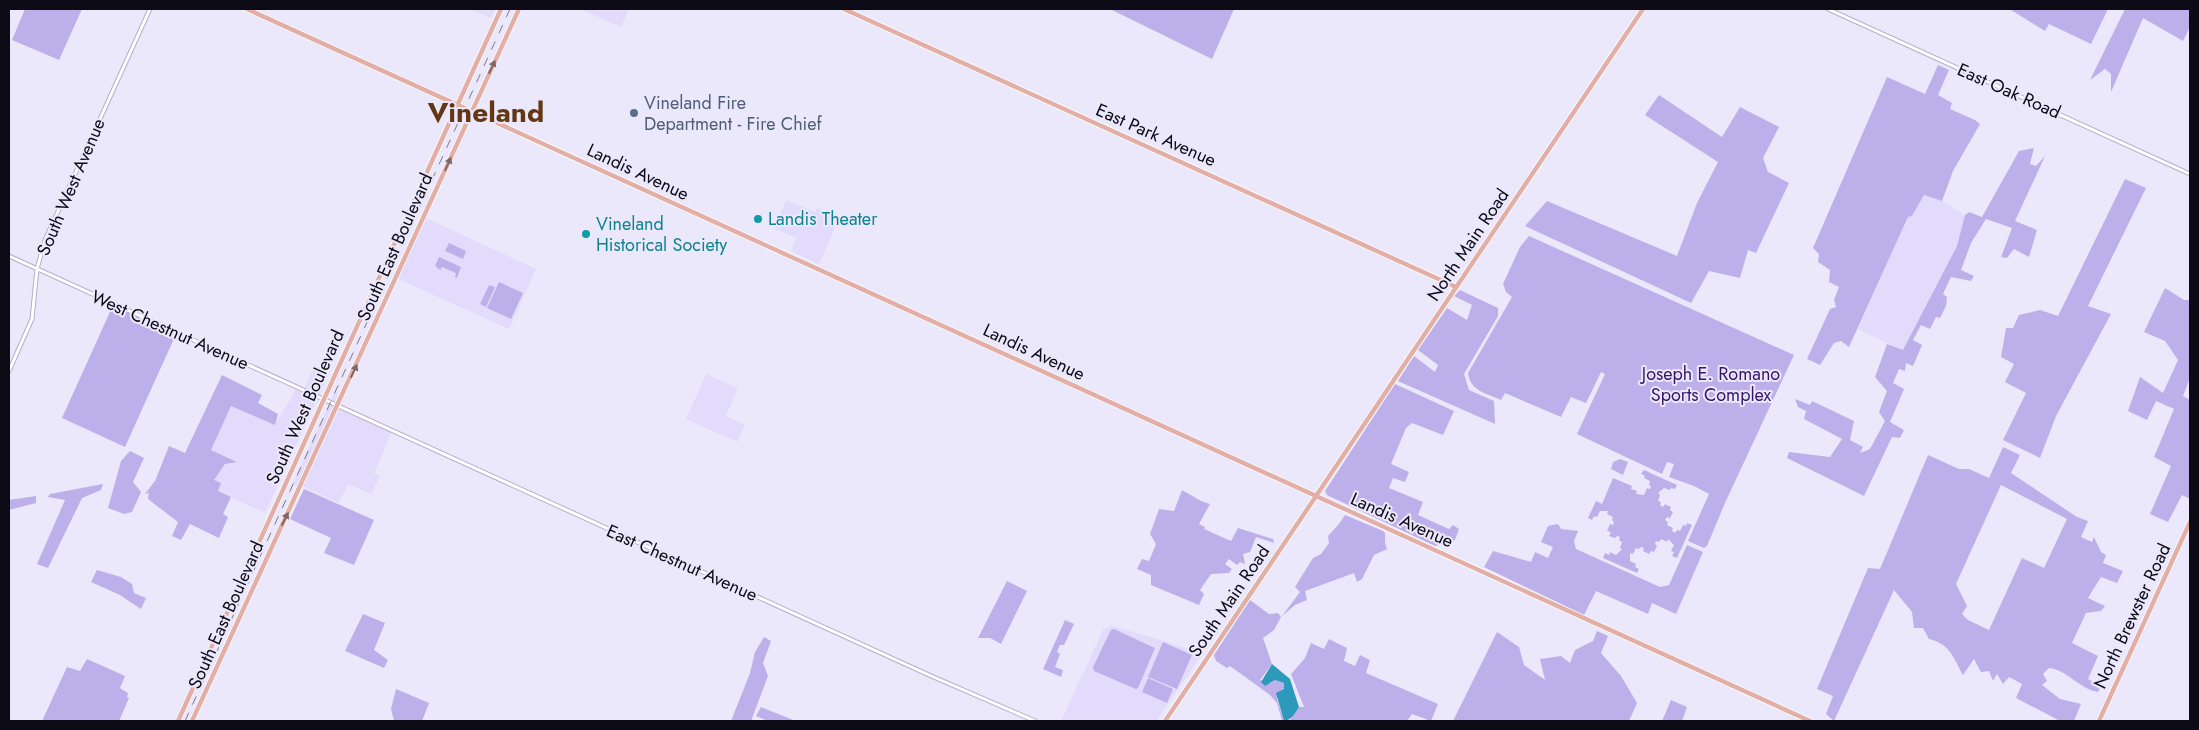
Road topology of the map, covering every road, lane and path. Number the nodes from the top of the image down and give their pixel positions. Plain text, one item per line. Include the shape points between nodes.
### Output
1 (150, 9) edge
2 (246, 9) edge
3 (501, 9) edge
4 (519, 9) edge
5 (844, 9) edge
6 (1643, 9) edge
7 (1828, 9) edge
8 (458, 105) junction
9 (472, 111) junction
10 (2190, 174) edge
11 (9, 256) edge
12 (37, 269) junction
13 (1456, 287) junction
14 (9, 371) edge
15 (323, 399) junction
16 (331, 403) joint
17 (338, 406) junction
18 (1316, 496) junction
19 (2190, 522) edge
20 (178, 721) edge
21 (192, 721) edge
22 (1034, 721) edge
23 (1164, 721) edge
24 (1810, 721) edge
25 (2099, 721) edge

1 - 12 street, South West Avenue via 55,217
2 - 8 main road, Landis Avenue
3 - 8 main road, South West Boulevard
9 -> 4 main road, South East Boulevard
5 - 13 main road, East Park Avenue
6 - 13 main road, North Main Road
7 - 10 street, East Oak Road
8 - 9 main road, Landis Avenue
8 - 15 main road, South West Boulevard
17 -> 9 main road, South East Boulevard
9 - 18 main road, Landis Avenue
11 - 12 street, West Chestnut Avenue
12 - 14 street, South West Avenue via 32,319
12 - 15 street, West Chestnut Avenue
13 - 18 main road, North Main Road
15 - 16 street, West Chestnut Avenue
15 - 20 main road, South West Boulevard
16 - 17 street, East Chestnut Avenue
21 -> 17 main road, South East Boulevard
17 - 22 street, East Chestnut Avenue
18 - 23 main road, South Main Road
18 - 24 main road, Landis Avenue
19 - 25 main road, North Brewster Road

